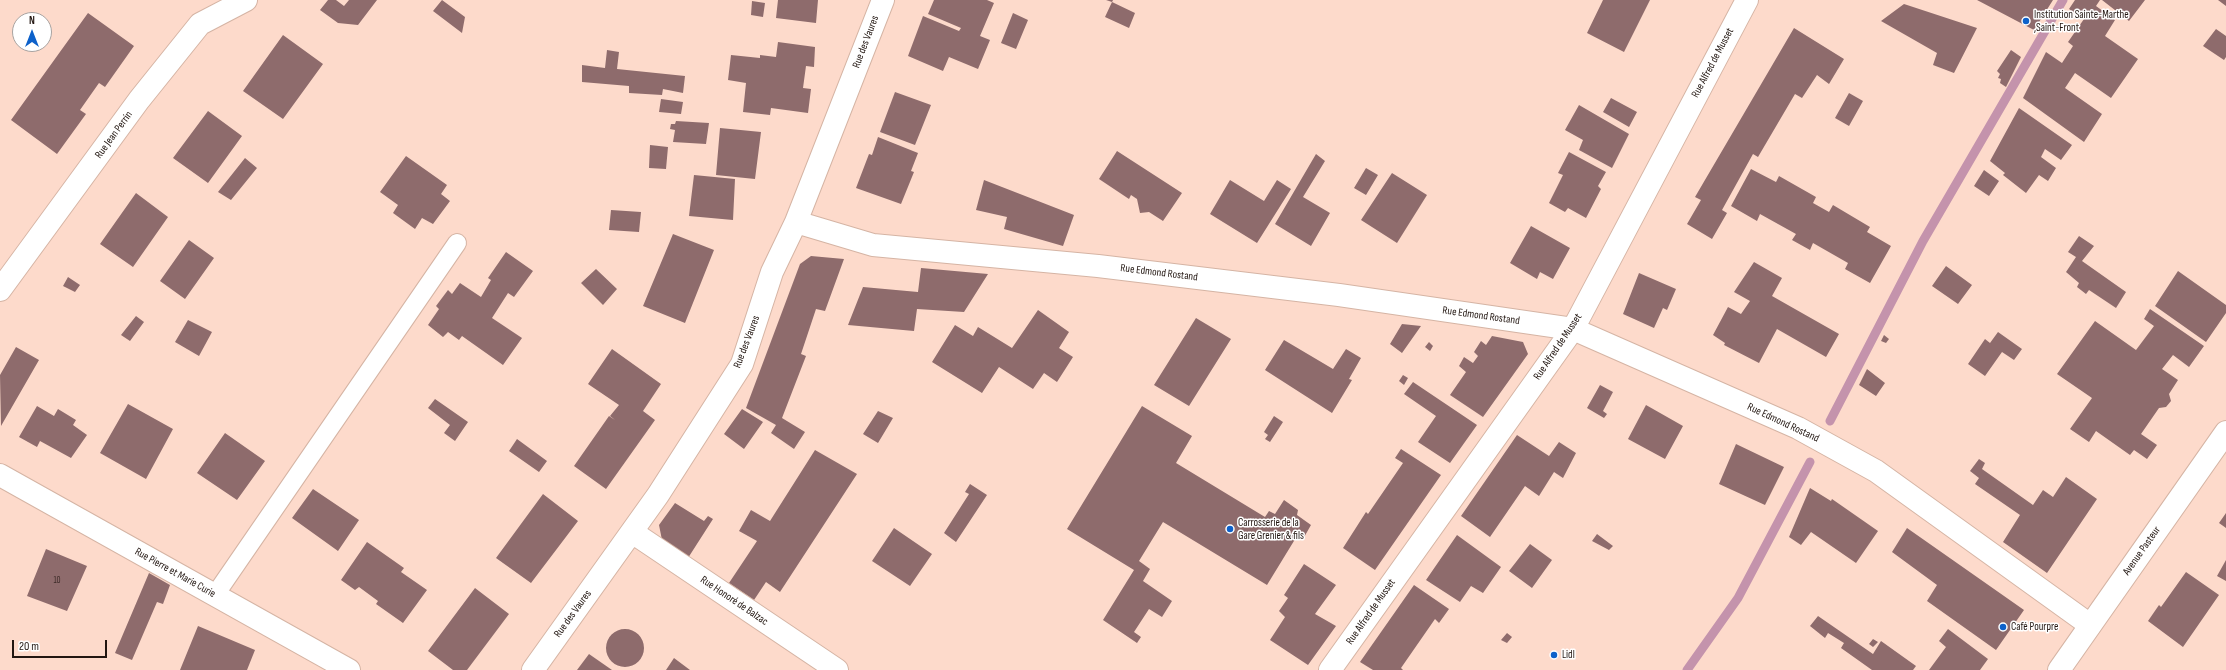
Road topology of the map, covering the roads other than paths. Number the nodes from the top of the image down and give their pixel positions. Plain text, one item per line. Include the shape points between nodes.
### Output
1 (246, 0) edge
2 (883, 0) edge
3 (1747, 0) edge
4 (796, 222) junction
5 (457, 243) dead end
6 (0, 290) edge
7 (1573, 329) junction
8 (2226, 432) edge
9 (0, 475) edge
10 (632, 532) junction
11 (215, 595) junction
12 (2090, 625) junction
13 (349, 670) edge
14 (533, 670) edge
15 (837, 670) edge
16 (1330, 670) edge
17 (2059, 670) edge

1 - 6 street, Rue Jean Perrin via 200,24 139,100
2 - 4 street, Rue des Vaures
3 - 7 street, Rue Alfred de Musset
4 - 7 street, Rue Edmond Rostand via 873,245 1106,267 1338,295
4 - 10 street, Rue des Vaures via 772,272 742,364
5 - 11 lane
7 - 12 street, Rue Edmond Rostand via 1798,428 1876,471
7 - 16 street, Rue Alfred de Musset
8 - 12 street, Avenue Pasteur
9 - 11 street, Rue Pierre et Marie Curie
10 - 14 street, Rue des Vaures
10 - 15 street, Rue Honoré de Balzac
11 - 13 street, Rue Pierre et Marie Curie
12 - 17 street, Avenue Pasteur

